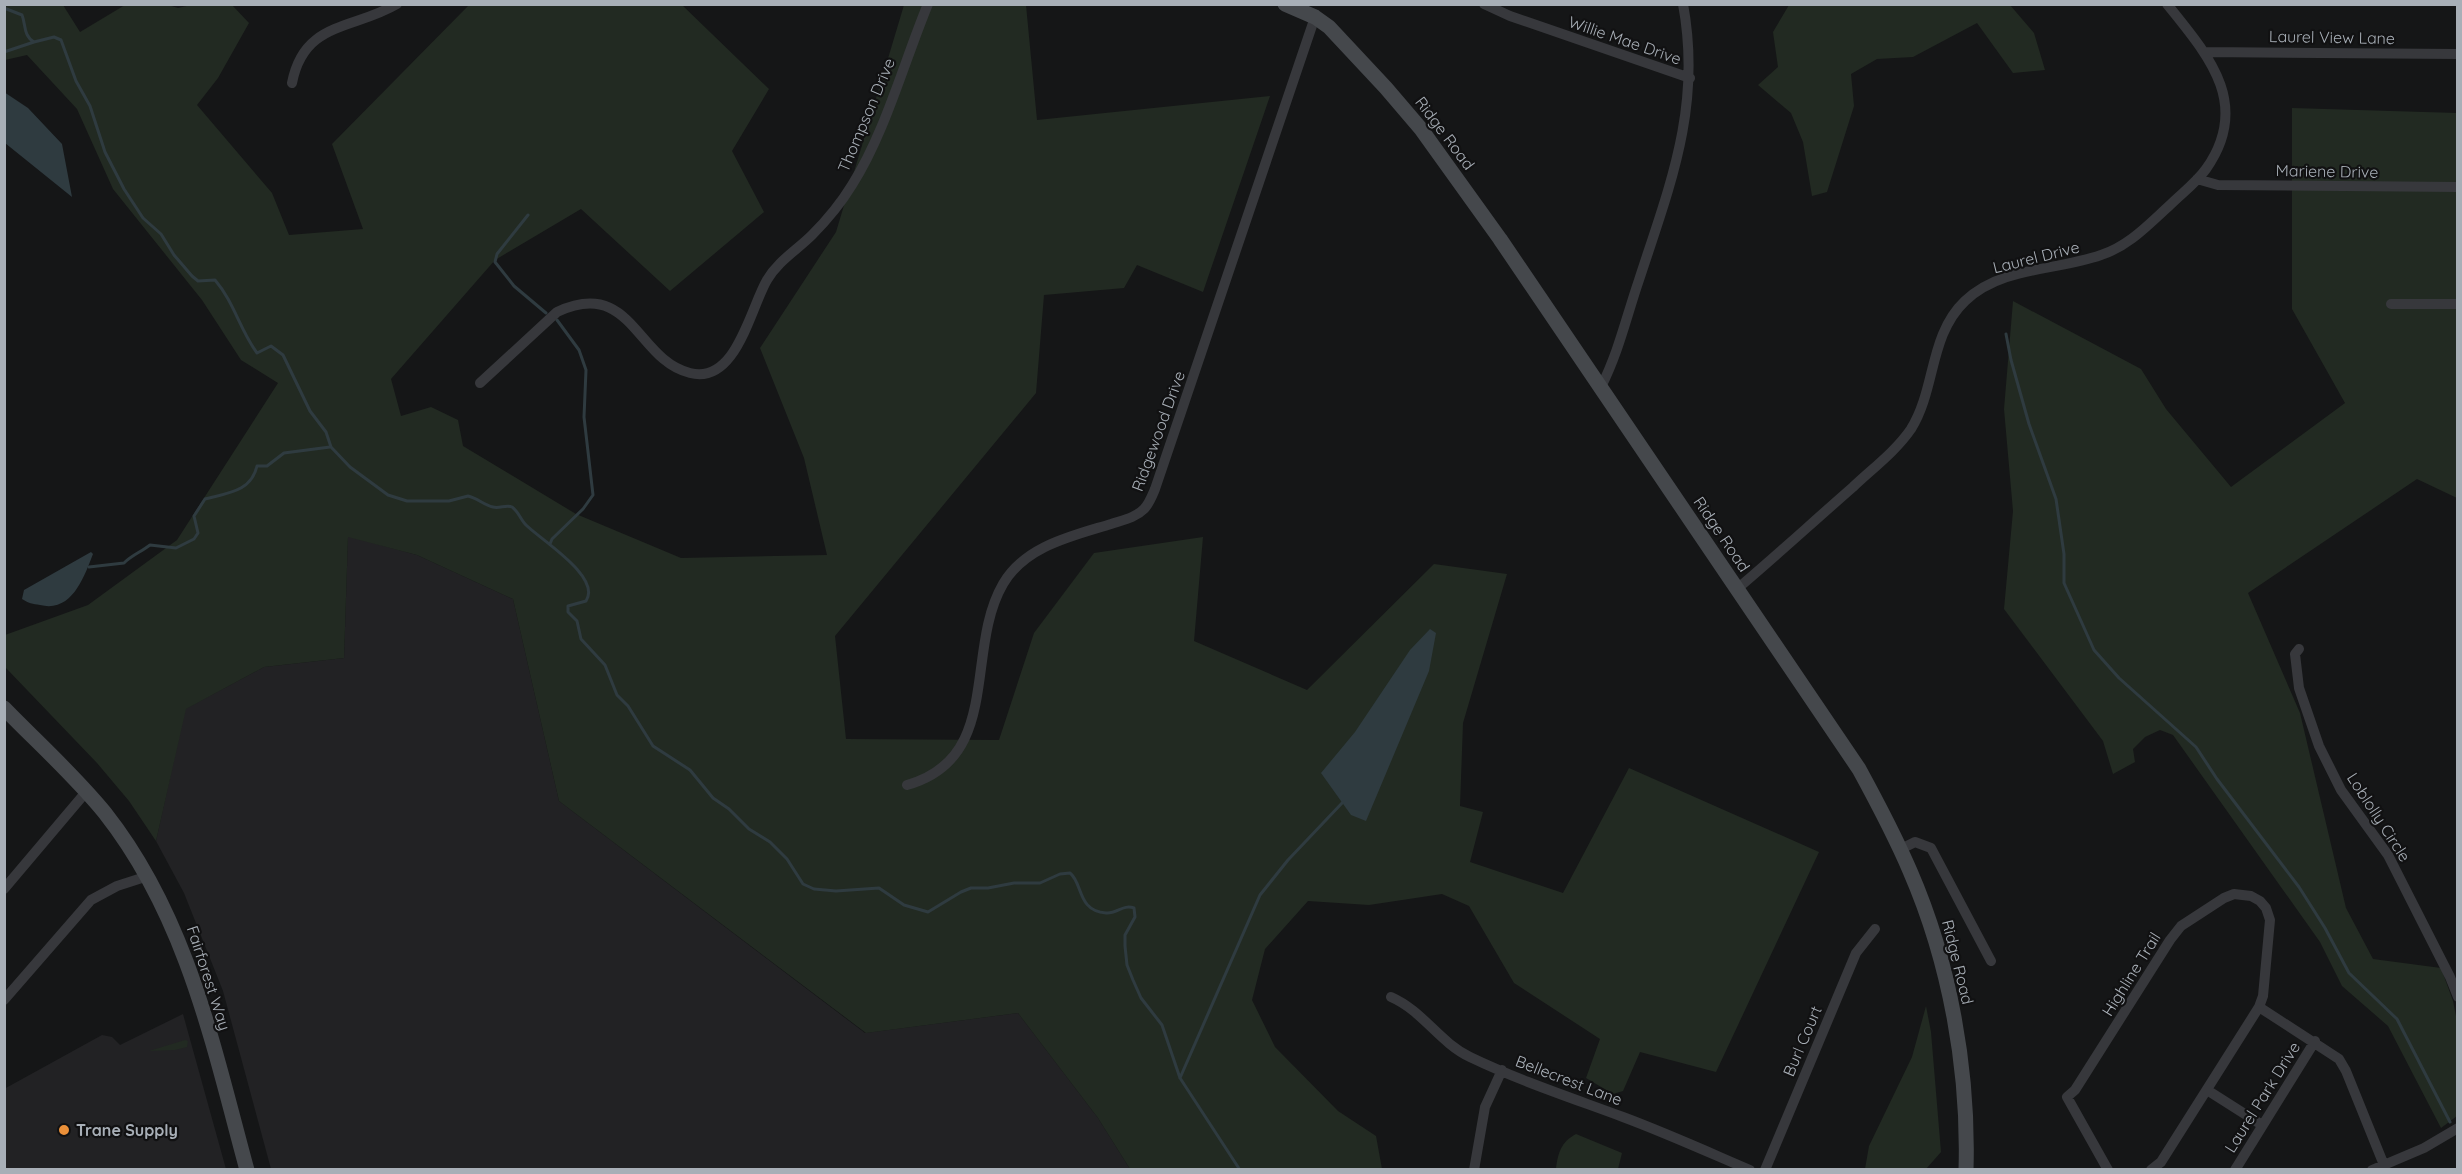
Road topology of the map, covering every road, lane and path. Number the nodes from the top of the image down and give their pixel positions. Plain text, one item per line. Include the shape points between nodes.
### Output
1 (397, 4) edge
2 (928, 4) edge
3 (1285, 4) edge
4 (1484, 4) edge
5 (1683, 4) edge
6 (2167, 4) edge
7 (1315, 17) junction
8 (2205, 52) junction
9 (2457, 54) edge
10 (1690, 78) junction
11 (292, 83) dead end
12 (2197, 179) junction
13 (2457, 187) edge
14 (2391, 304) dead end
15 (2457, 304) edge
16 (480, 383) dead end
17 (1600, 387) junction
18 (1737, 589) junction
19 (2299, 650) dead end
20 (4, 708) edge
21 (907, 785) dead end
22 (86, 792) junction
23 (1901, 849) junction
24 (148, 876) junction
25 (4, 889) edge
26 (1875, 929) dead end
27 (1991, 961) dead end
28 (1391, 997) dead end
29 (2457, 997) edge
30 (4, 1000) edge
31 (2259, 1007) junction
32 (2315, 1041) junction
33 (1502, 1070) junction
34 (2207, 1090) junction
35 (2262, 1125) junction
36 (2457, 1128) edge
37 (2385, 1167) edge
38 (2151, 1169) edge
39 (247, 1170) edge
40 (1474, 1170) edge
41 (1750, 1170) edge
42 (1765, 1170) edge
43 (1966, 1170) edge
44 (2108, 1170) edge
45 (2235, 1170) edge
46 (2372, 1170) edge

1 - 11 street via 318,37 301,57
2 - 16 street, Thompson Drive via 879,130 853,184 812,235 770,276 724,366 704,374 680,370 661,357 620,313 600,306 577,305 547,320
3 - 7 street, Ridge Road
4 - 10 street, Willie Mae Drive
5 - 10 street
6 - 8 street, Laurel Drive
7 - 17 street, Ridge Road via 1351,48 1421,129
7 - 21 street, Ridgewood Drive via 1147,505 1131,518 1040,548 1011,573 998,592 992,612 966,738 934,774
8 - 9 street, Laurel View Lane
8 - 12 street, Laurel Drive via 2224,94 2224,119 2214,154
10 - 17 street via 1675,171 1616,356
12 - 13 street, Mariene Drive via 2218,185
12 - 18 street, Laurel Drive via 2139,233 2115,249 2006,277 1990,283 1964,302 1945,329 1919,412 1905,436
14 - 15 street
17 - 18 street, Ridge Road
18 - 23 street, Ridge Road via 1859,769
19 - 29 street, Loblolly Circle via 2295,654 2299,688 2319,746 2341,790 2388,855
20 - 22 street, Fairforest Way
22 - 24 street, Fairforest Way
22 - 25 street
23 - 27 street via 1915,842 1931,848
23 - 43 street, Ridge Road via 1923,904 1948,992 1962,1079
24 - 30 street via 91,900
24 - 39 street, Fairforest Way via 193,976
26 - 42 street, Burl Court via 1856,953
28 - 33 street, Bellecrest Lane via 1416,1011 1460,1050
31 - 32 street
31 - 34 street, Highline Trail
31 - 44 street, Highline Trail via 2270,920 2260,901 2234,894 2175,932 2067,1097
32 - 35 street, Laurel Park Drive
32 - 37 street via 2332,1052 2346,1071
33 - 40 street via 1485,1107
33 - 41 street, Bellecrest Lane
34 - 35 street
34 - 38 street, Highline Trail via 2162,1162
35 - 45 street, Laurel Park Drive
36 - 37 street
37 - 46 street

